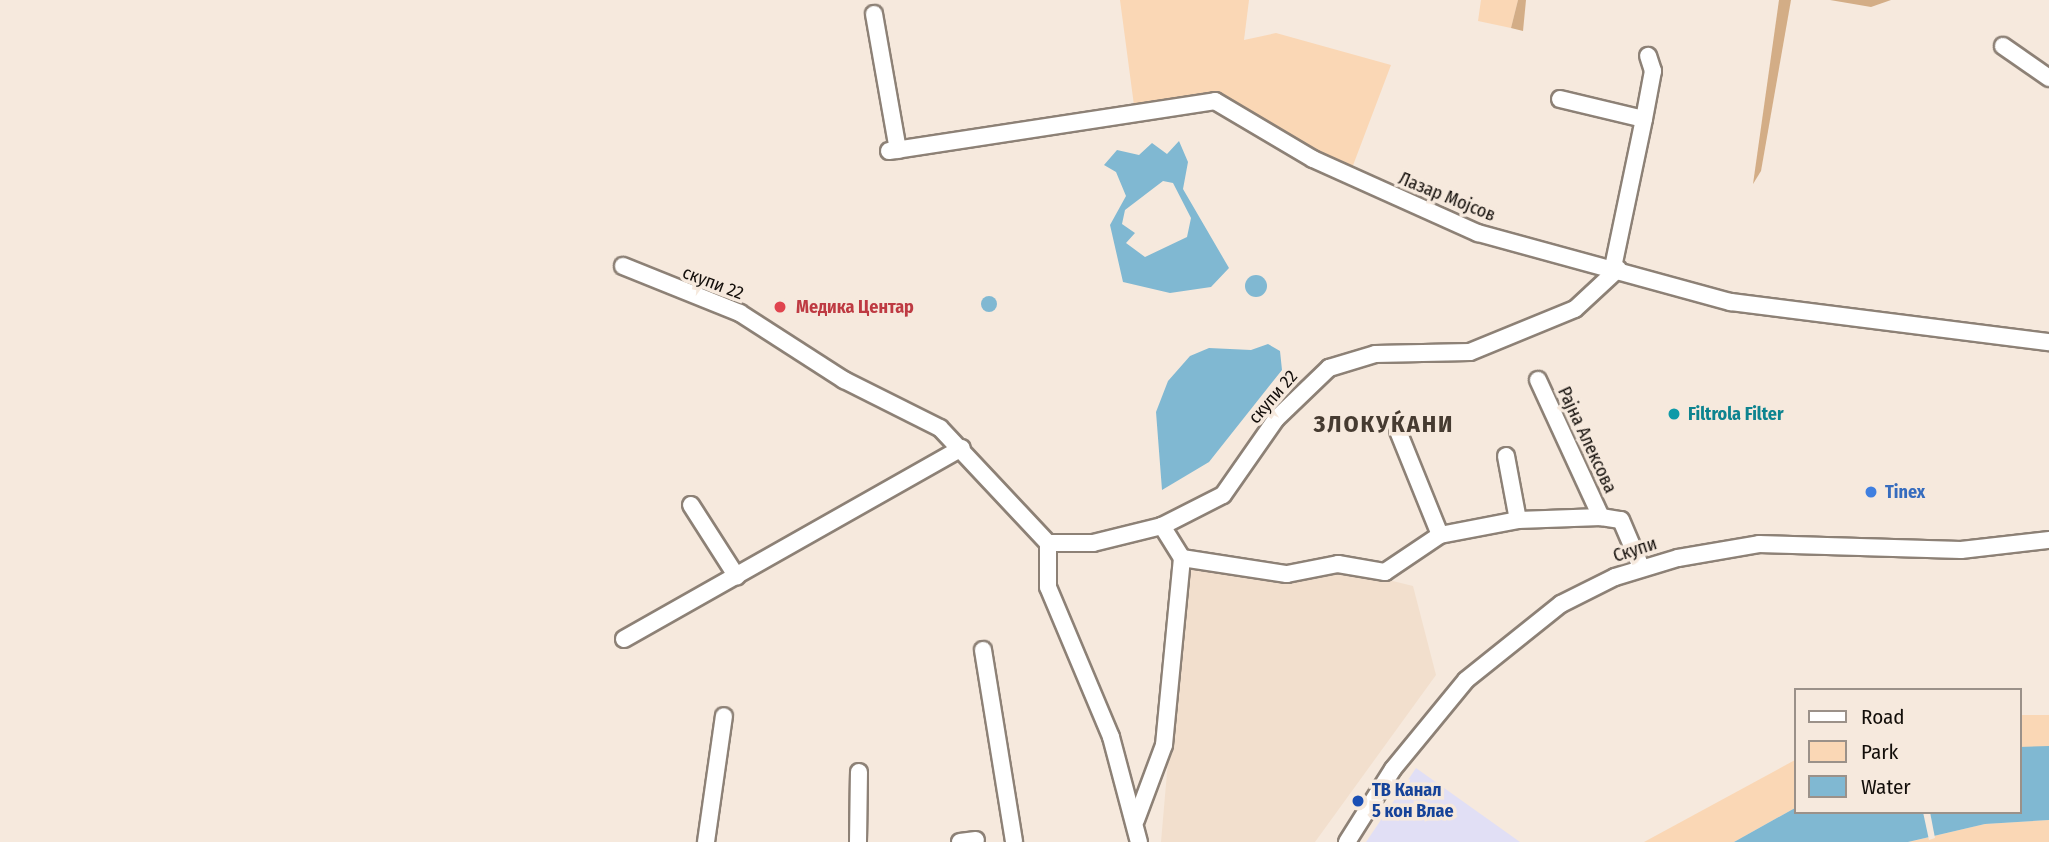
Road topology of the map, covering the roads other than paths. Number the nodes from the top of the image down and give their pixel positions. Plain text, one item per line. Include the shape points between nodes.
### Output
1 (874, 15) dead end
2 (2003, 46) dead end
3 (1648, 56) dead end
4 (2049, 78) edge
5 (1560, 99) dead end
6 (1644, 118) junction
7 (623, 266) dead end
8 (1616, 268) junction
9 (2049, 342) edge
10 (1538, 380) dead end
11 (1398, 431) dead end
12 (962, 448) junction
13 (1506, 456) dead end
14 (691, 505) dead end
15 (1601, 517) junction
16 (1518, 520) junction
17 (1162, 526) junction
18 (1440, 535) junction
19 (2049, 540) edge
20 (1048, 543) junction
21 (1182, 558) junction
22 (1641, 567) junction
23 (737, 577) junction
24 (624, 639) dead end
25 (983, 650) dead end
26 (724, 716) dead end
27 (859, 772) dead end
28 (1136, 820) junction
29 (706, 842) edge
30 (858, 842) edge
31 (1014, 842) edge
32 (1139, 842) edge
33 (1347, 842) edge

1 - 8 street, Лазар Мојсов via 894,150 1215,101 1313,159 1442,219
2 - 4 street
3 - 6 street via 1653,71
5 - 6 street
6 - 8 street
7 - 12 street, скупи 22 via 740,313 844,380 899,404
8 - 9 street, Лазар Мојсов via 1758,306
8 - 17 street, скупи 22 via 1575,309 1478,349 1375,354 1329,368 1276,419 1223,495
10 - 15 street, Рајна Алексова
11 - 18 street
12 - 20 street, скупи 22
12 - 23 street
13 - 16 street
14 - 23 street
15 - 16 street, Рајна Алексова
15 - 22 street, Рајна Алексова via 1621,520
16 - 18 street, Рајна Алексова
17 - 20 street, скупи 22 via 1093,543
17 - 21 street
18 - 21 street, Рајна Алексова via 1385,572 1338,564 1287,574
19 - 22 street, Скупи via 1961,550 1759,544
20 - 28 street via 1048,587 1111,737
21 - 28 street via 1164,745
22 - 33 street, Скупи via 1561,604 1466,680 1393,769
23 - 24 street
25 - 31 street
26 - 29 street
27 - 30 street
28 - 32 street

